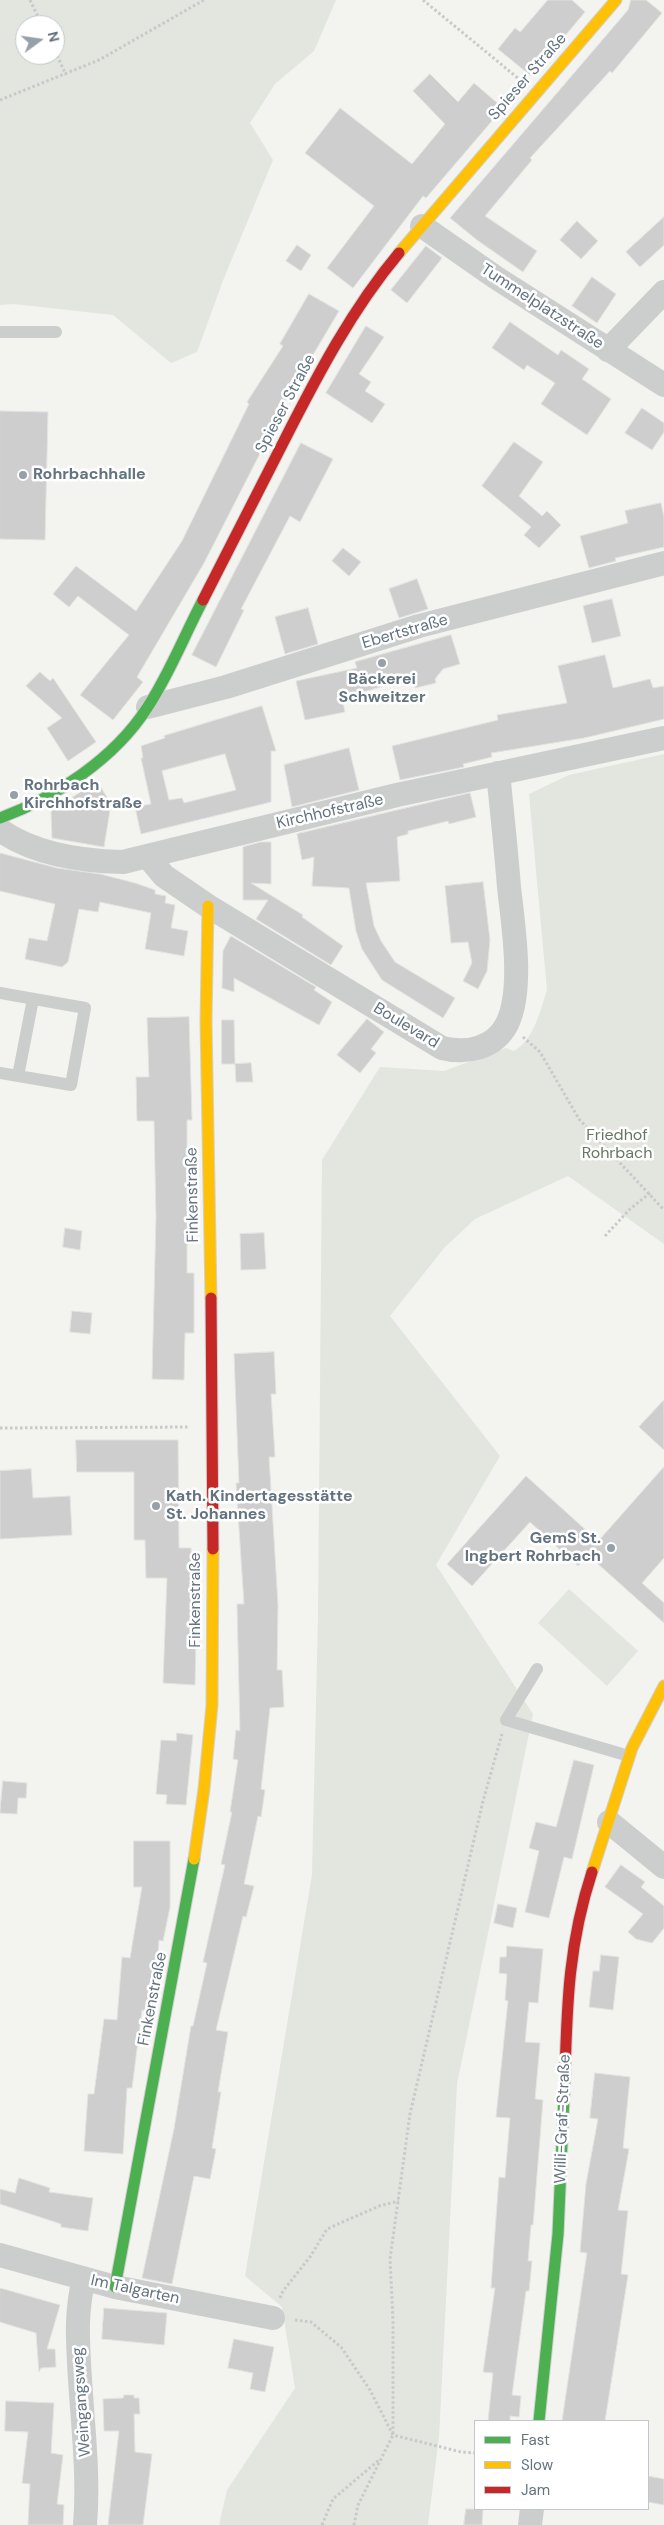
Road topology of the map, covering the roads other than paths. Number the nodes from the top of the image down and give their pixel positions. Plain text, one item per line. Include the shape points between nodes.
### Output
1 (616, 0) edge
2 (422, 226) junction
3 (664, 292) edge
4 (0, 332) edge
5 (56, 332) dead end
6 (608, 350) junction
7 (664, 385) edge
8 (664, 563) edge
9 (148, 707) junction
10 (664, 738) edge
11 (498, 773) junction
12 (0, 818) edge
13 (0, 830) edge
14 (148, 857) junction
15 (208, 906) junction
16 (0, 993) edge
17 (33, 999) junction
18 (0, 1073) edge
19 (18, 1076) junction
20 (537, 1669) dead end
21 (663, 1690) edge
22 (629, 1756) junction
23 (609, 1822) junction
24 (664, 1868) edge
25 (0, 2255) edge
26 (84, 2280) junction
27 (114, 2286) junction
28 (282, 2319) road end
29 (540, 2420) edge
30 (532, 2510) edge
31 (85, 2525) edge
32 (530, 2525) edge

1 - 2 street, Spieser Straße
2 - 6 street, Tummelplatzstraße
2 - 9 street, Spieser Straße via 348,325 313,384
3 - 6 street
4 - 5 lane
6 - 7 street, Tummelplatzstraße
8 - 9 street, Ebertstraße via 419,626 226,687
9 - 12 street, Spieser Straße via 116,745 75,776 14,814
10 - 11 street, Kirchhofstraße
11 - 14 street, Kirchhofstraße
11 - 15 street, Boulevard via 517,968 507,1023 493,1040 475,1049 459,1052 442,1048
13 - 14 street, Kirchhofstraße via 39,849 101,862
14 - 15 street, Boulevard via 164,876
15 - 27 street, Finkenstraße via 206,1021 213,1426 212,1705 188,1898
16 - 17 lane
17 - 19 lane
17 - 19 lane via 85,1008 71,1085
18 - 19 lane
20 - 22 lane via 506,1720
21 - 22 street, Willi-Graf-Straße
22 - 23 street, Willi-Graf-Straße
23 - 24 street
23 - 29 street, Willi-Graf-Straße via 574,1936 568,1988 558,2234
25 - 26 street, Im Talgarten
26 - 27 street, Im Talgarten
26 - 31 street, Weingangsweg via 77,2323 86,2462
27 - 28 street, Im Talgarten
30 - 32 street

